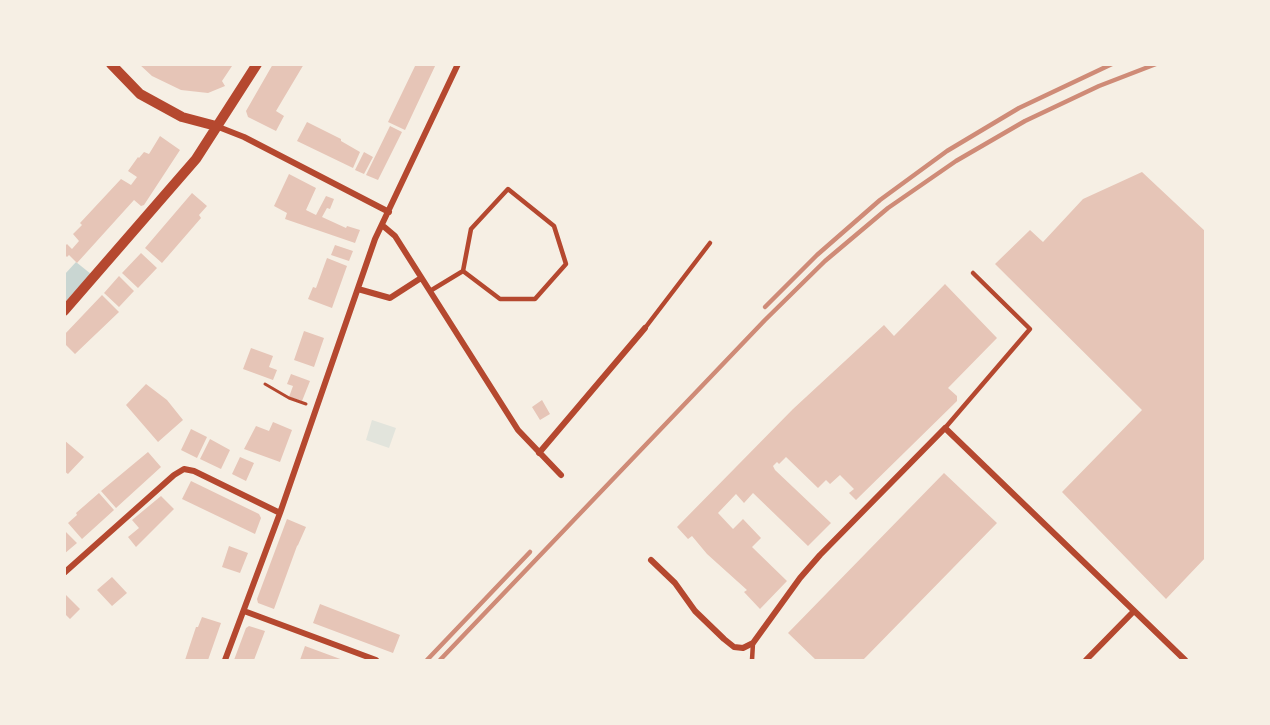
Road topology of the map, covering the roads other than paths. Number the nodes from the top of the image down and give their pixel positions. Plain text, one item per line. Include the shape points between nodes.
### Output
1 (111, 64) edge
2 (257, 64) edge
3 (458, 64) edge
4 (216, 126) junction
5 (389, 212) junction
6 (382, 225) junction
7 (710, 243) dead end
8 (463, 271) junction
9 (973, 273) dead end
10 (421, 278) junction
11 (358, 289) junction
12 (430, 291) junction
13 (64, 311) edge
14 (645, 328) joint
15 (945, 428) junction
16 (539, 453) junction
17 (561, 475) dead end
18 (280, 513) junction
19 (651, 560) dead end
20 (64, 573) edge
21 (244, 611) junction
22 (1134, 611) junction
23 (753, 643) junction
24 (225, 660) edge
25 (376, 660) edge
26 (752, 660) edge
27 (1086, 660) edge
28 (1185, 660) edge

1 - 4 street via 140,94 182,117
2 - 4 street
3 - 5 street
4 - 5 street
4 - 13 street via 196,159
5 - 6 street
6 - 10 street via 394,236
6 - 11 street
7 - 14 lane
8 - 8 lane via 471,229 508,189 554,226 566,264 535,299 501,299
8 - 12 lane
9 - 15 lane via 1030,329
10 - 11 street via 390,298
10 - 12 street
11 - 18 street
12 - 16 street via 508,416
14 - 16 street
15 - 22 street
15 - 23 street via 820,555
16 - 17 street
18 - 20 street via 184,469
18 - 21 street
19 - 23 street via 675,583 694,611 724,639 734,647
21 - 24 street
21 - 25 street
22 - 27 street
22 - 28 street
23 - 26 lane

